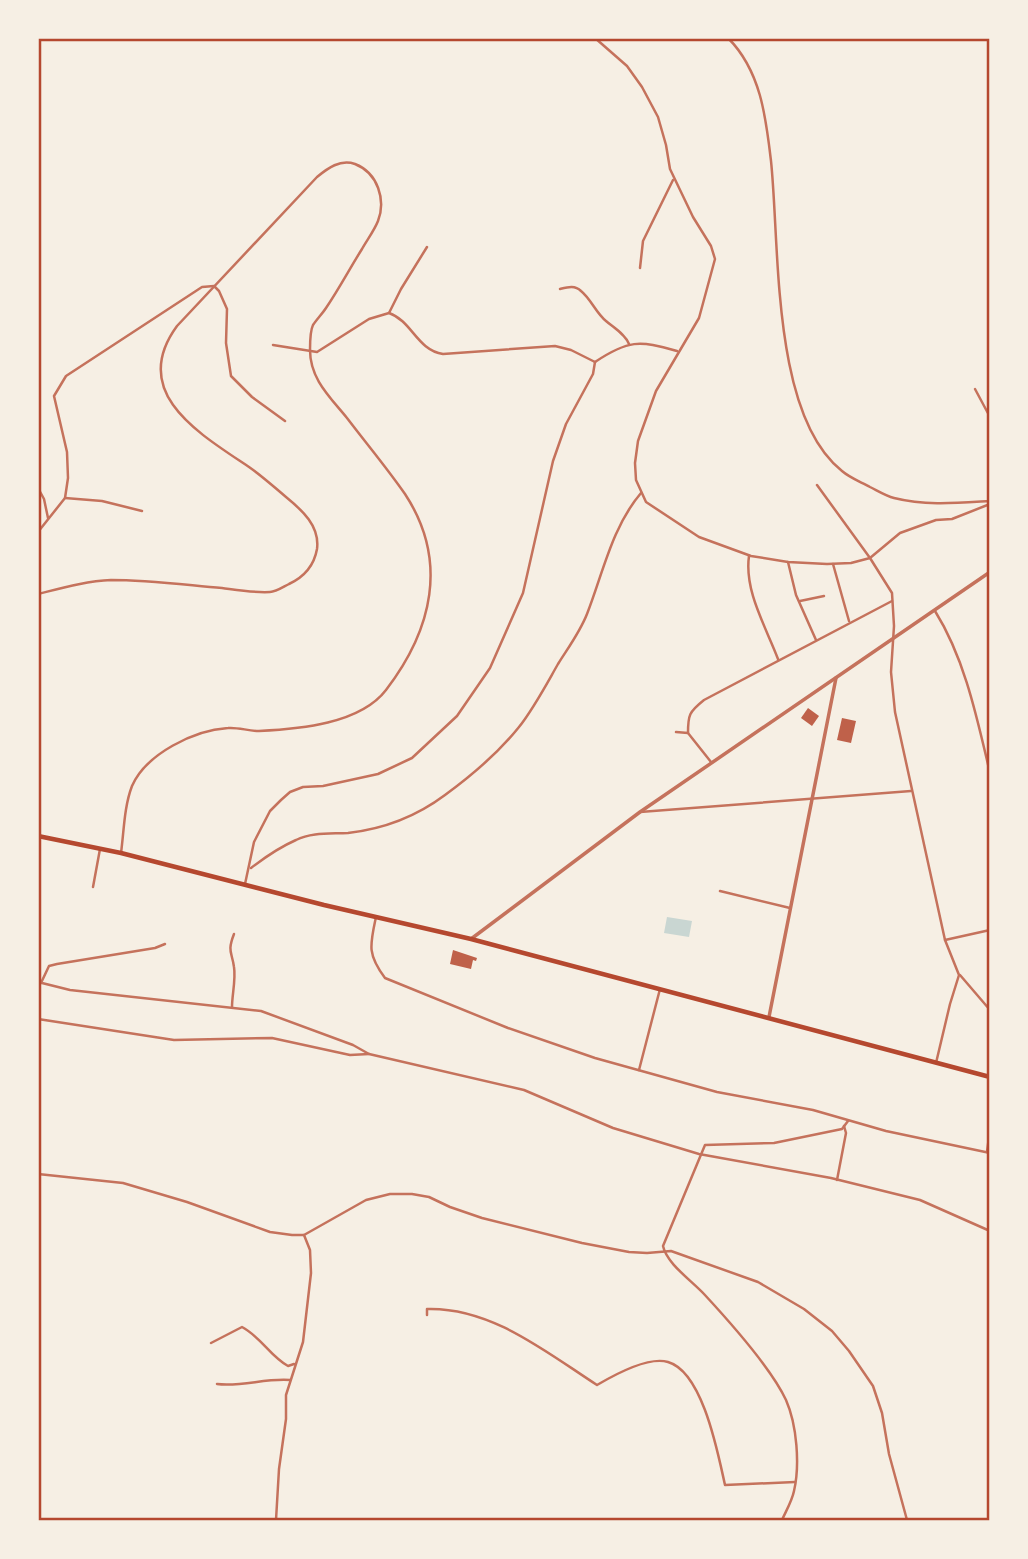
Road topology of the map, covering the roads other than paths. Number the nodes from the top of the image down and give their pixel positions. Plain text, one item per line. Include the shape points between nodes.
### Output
1 (595, 38) edge
2 (728, 38) edge
3 (674, 179) junction
4 (426, 247) dead end
5 (640, 268) dead end
6 (214, 286) junction
7 (560, 289) dead end
8 (389, 313) junction
9 (629, 344) junction
10 (273, 345) dead end
11 (677, 351) junction
12 (310, 352) junction
13 (594, 362) junction
14 (975, 389) dead end
15 (989, 417) edge
16 (285, 421) dead end
17 (817, 485) dead end
18 (38, 488) edge
19 (640, 494) junction
20 (65, 498) junction
21 (989, 503) edge
22 (142, 511) dead end
23 (48, 518) junction
24 (38, 532) edge
25 (749, 556) junction
26 (870, 558) junction
27 (788, 562) junction
28 (833, 564) junction
29 (989, 572) edge
30 (38, 594) edge
31 (824, 596) dead end
32 (892, 600) junction
33 (800, 601) junction
34 (934, 610) junction
35 (850, 622) junction
36 (892, 638) junction
37 (816, 640) junction
38 (778, 659) junction
39 (836, 678) junction
40 (676, 732) dead end
41 (688, 733) junction
42 (712, 763) junction
43 (989, 773) edge
44 (911, 791) junction
45 (813, 800) junction
46 (640, 812) junction
47 (38, 836) edge
48 (100, 849) junction
49 (121, 853) junction
50 (249, 869) junction
51 (245, 884) junction
52 (93, 887) dead end
53 (720, 891) dead end
54 (790, 908) junction
55 (376, 917) junction
56 (989, 930) edge
57 (234, 934) dead end
58 (471, 939) junction
59 (944, 940) junction
60 (165, 944) dead end
61 (959, 975) junction
62 (40, 983) edge
63 (660, 989) junction
64 (232, 1007) junction
65 (989, 1010) edge
66 (769, 1017) junction
67 (38, 1019) edge
68 (369, 1054) junction
69 (936, 1063) junction
70 (639, 1070) junction
71 (989, 1077) edge
72 (848, 1121) junction
73 (844, 1126) junction
74 (989, 1129) edge
75 (989, 1153) edge
76 (699, 1154) junction
77 (38, 1174) edge
78 (837, 1180) junction
79 (989, 1231) edge
80 (304, 1235) junction
81 (664, 1251) junction
82 (427, 1315) dead end
83 (211, 1343) dead end
84 (294, 1364) junction
85 (290, 1380) junction
86 (217, 1384) dead end
87 (795, 1482) junction
88 (276, 1521) edge
89 (782, 1521) edge
90 (907, 1521) edge

1 - 3 street via 627,66 642,87 658,117
2 - 21 street via 757,80 769,139 792,383 819,443 841,470 891,498 926,504
3 - 5 street via 643,241
3 - 11 street via 715,259 699,318
4 - 8 street
6 - 12 street via 329,167 342,163 365,170 379,189 378,222 312,327
6 - 16 street via 227,309 231,376
6 - 20 street via 202,287 66,376 54,396 67,452
6 - 30 street via 167,340 161,359 164,391 203,437 253,469 307,516 315,531 315,559 306,573 272,592 110,580
7 - 9 street via 572,286 581,290
8 - 12 street
8 - 13 street via 433,353 555,346
9 - 11 street via 654,344
9 - 13 street
10 - 12 street
11 - 19 street via 638,441 635,463
12 - 49 street via 315,378 405,495 422,527 430,563 428,610 415,646 384,692 351,715 332,722 257,731 209,730 158,753 130,791
13 - 50 street via 593,374 552,461 523,593 490,668 457,716 412,758 378,774 290,792 270,811 254,842
14 - 15 street
17 - 26 street
18 - 23 street
19 - 25 street via 699,537
19 - 50 street via 628,508 570,645 520,726 502,745 443,797 410,816 385,827 296,840
20 - 22 street
20 - 23 street
21 - 26 street via 900,533
23 - 24 street
25 - 27 street
25 - 38 street via 751,589
26 - 28 street
26 - 32 street
27 - 28 street
27 - 33 street
28 - 35 street
29 - 34 street
31 - 33 street
32 - 35 street
32 - 36 street
33 - 37 street
34 - 36 street
34 - 43 street via 958,654
35 - 37 street
36 - 39 street
36 - 44 street via 892,685
37 - 38 street
38 - 41 street via 691,710
39 - 42 street
39 - 45 street
40 - 41 street
41 - 42 street
42 - 46 street
44 - 45 street
44 - 59 street
45 - 46 street
45 - 54 street
46 - 58 street
47 - 48 main road
48 - 49 main road
48 - 52 street
49 - 51 main road
50 - 51 street
51 - 55 main road
53 - 54 street
54 - 66 street
55 - 58 main road
55 - 70 street via 369,947 385,978 508,1028
56 - 59 street
57 - 64 street via 230,944
58 - 63 main road
59 - 61 street
60 - 62 street via 49,966
61 - 65 street
61 - 69 street
62 - 64 street
63 - 66 main road
63 - 70 street
64 - 68 street via 263,1011
66 - 69 main road
67 - 68 street via 174,1040 272,1038 350,1055
68 - 76 street via 524,1090 613,1128
69 - 71 main road
70 - 72 street
72 - 73 street
72 - 75 street
73 - 76 street via 774,1143 705,1144
73 - 78 street
74 - 75 street
76 - 78 street
76 - 81 street
77 - 80 street via 123,1183 270,1232
78 - 79 street via 919,1200
80 - 81 street via 366,1200 412,1194 429,1196 482,1218 582,1243 629,1252
80 - 84 street via 311,1273 303,1342
81 - 87 street via 763,1365 786,1400 794,1436
81 - 90 street via 758,1282 832,1331 873,1386
82 - 87 street via 427,1310 443,1309 506,1327 597,1385 622,1371 655,1361 669,1362 683,1372 706,1408 725,1485
83 - 84 street via 242,1327 262,1340 281,1362
84 - 85 street
85 - 86 street
85 - 88 street
87 - 89 street

